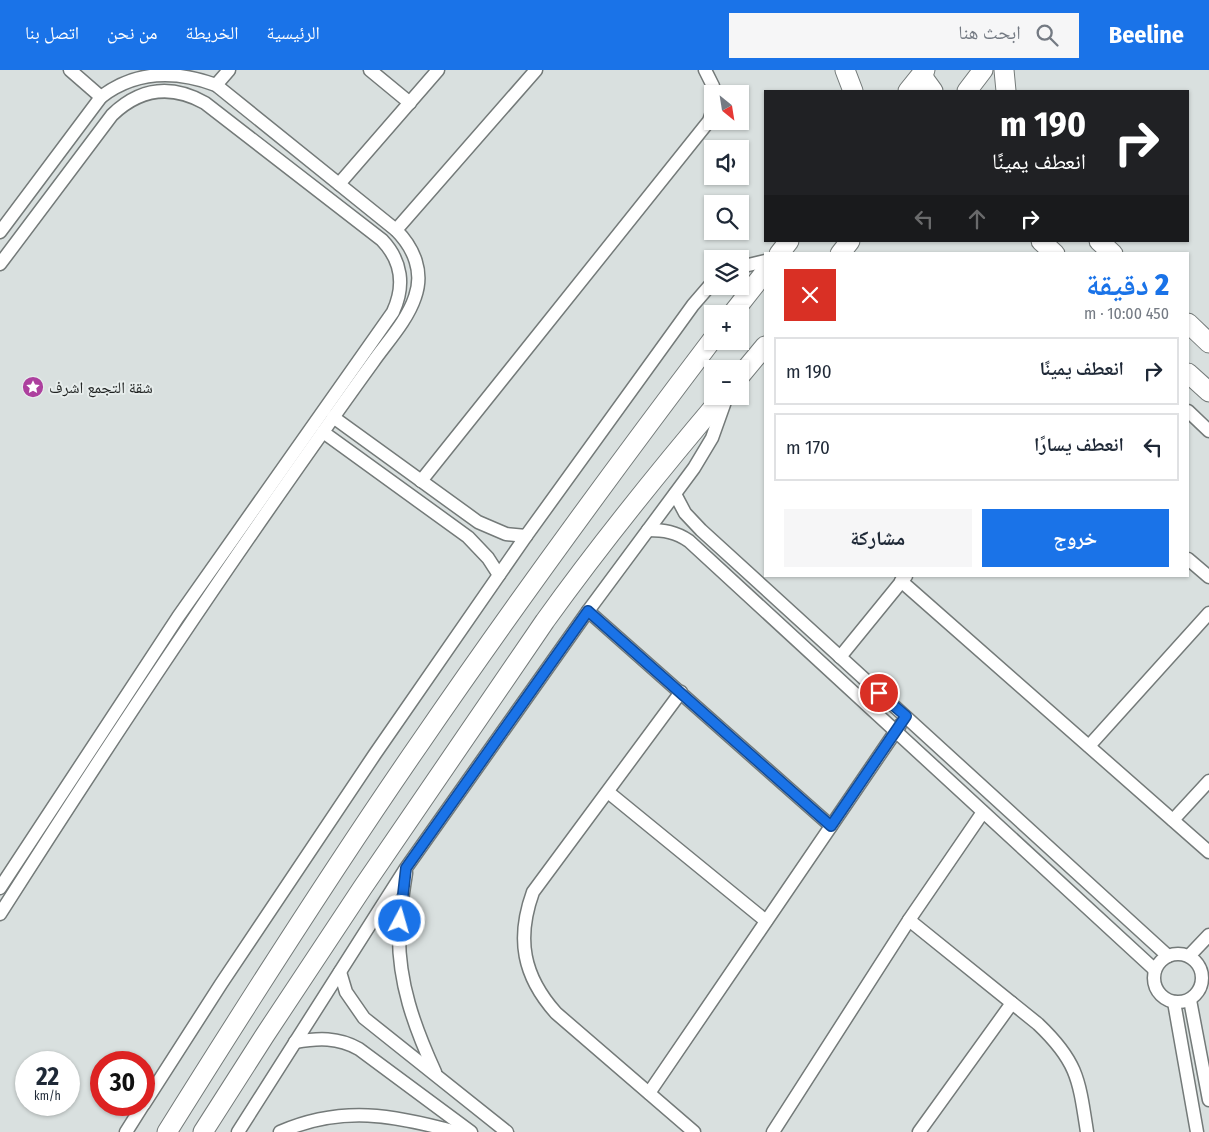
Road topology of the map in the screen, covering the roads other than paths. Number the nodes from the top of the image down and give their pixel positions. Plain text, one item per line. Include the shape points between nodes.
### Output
1 (70, 70) edge
2 (229, 70) edge
3 (370, 70) edge
4 (438, 70) edge
5 (536, 70) edge
6 (705, 70) edge
7 (845, 70) edge
8 (983, 70) edge
9 (1004, 70) edge
10 (924, 72) edge
11 (712, 85) edge
12 (216, 86) junction
13 (853, 90) edge
14 (909, 90) edge
15 (932, 90) edge
16 (967, 90) edge
17 (1006, 90) edge
18 (101, 97) junction
19 (410, 103) junction
20 (704, 126) edge
21 (52, 163) junction
22 (67, 174) junction
23 (339, 184) junction
24 (396, 230) junction
25 (0, 232) edge
26 (788, 242) edge
27 (849, 242) edge
28 (1042, 242) edge
29 (1100, 242) edge
30 (781, 252) edge
31 (842, 252) edge
32 (1053, 252) edge
33 (1110, 252) edge
34 (764, 261) edge
35 (0, 264) edge
36 (749, 265) edge
37 (764, 273) edge
38 (704, 292) edge
39 (739, 305) edge
40 (1189, 324) edge
41 (1209, 342) edge
42 (764, 347) edge
43 (705, 350) edge
44 (749, 365) edge
45 (1189, 374) edge
46 (1209, 392) edge
47 (715, 405) edge
48 (724, 405) edge
49 (332, 411) junction
50 (1189, 412) edge
51 (1209, 431) edge
52 (323, 432) junction
53 (421, 481) junction
54 (675, 494) junction
55 (445, 499) junction
56 (435, 513) junction
57 (486, 527) junction
58 (648, 530) junction
59 (526, 536) junction
60 (475, 544) junction
61 (1189, 560) edge
62 (499, 575) junction
63 (1209, 577) edge
64 (903, 579) edge
65 (764, 580) edge
66 (588, 611) junction
67 (1209, 613) edge
68 (840, 657) junction
69 (681, 692) junction
70 (906, 716) junction
71 (895, 731) junction
72 (1089, 746) junction
73 (1209, 780) edge
74 (608, 792) junction
75 (983, 812) junction
76 (1173, 820) junction
77 (831, 826) junction
78 (35, 833) junction
79 (47, 841) junction
80 (1209, 852) edge
81 (406, 868) junction
82 (0, 888) edge
83 (0, 914) edge
84 (766, 920) junction
85 (909, 920) junction
86 (1209, 934) edge
87 (1168, 956) junction
88 (1189, 956) junction
89 (1205, 967) edge
90 (1155, 970) junction
91 (340, 972) junction
92 (1190, 1000) junction
93 (1174, 1002) junction
94 (1012, 1003) junction
95 (295, 1042) junction
96 (436, 1074) junction
97 (155, 1088) edge
98 (649, 1093) junction
99 (1209, 1100) edge
100 (137, 1116) edge
101 (126, 1132) edge
102 (167, 1132) edge
103 (203, 1132) edge
104 (238, 1132) edge
105 (280, 1132) edge
106 (456, 1132) edge
107 (471, 1132) edge
108 (507, 1132) edge
109 (694, 1132) edge
110 (773, 1132) edge
111 (918, 1132) edge
112 (1087, 1132) edge
113 (1197, 1132) edge

1 - 18 street
2 - 12 street
3 - 19 street
4 - 19 street
5 - 24 street
6 - 11 street
7 - 13 street
8 - 16 street
9 - 17 street
10 - 14 street
10 - 15 street
12 - 18 street via 190,74 163,70 136,75
12 - 23 street
18 - 21 street
19 - 23 street
20 - 53 street
21 - 22 street
21 - 25 street
22 - 35 street
22 - 49 street via 112,115 130,101 151,92 173,91 205,103 382,240 398,264 401,284 397,303
23 - 24 street
24 - 49 street via 410,246 417,265 416,295 407,314
26 - 30 street
27 - 31 street
28 - 32 street
29 - 33 street
34 - 36 street
37 - 39 street
38 - 59 street
40 - 41 street
42 - 44 street
43 - 102 street via 552,555 425,736
45 - 46 street
47 - 103 street via 641,493 545,621 362,886
48 - 54 street via 704,454
49 - 52 street
49 - 53 street
49 - 78 street via 173,625
50 - 51 street
52 - 56 street
52 - 79 street via 189,625
53 - 55 street
54 - 58 street
54 - 65 street via 693,522
55 - 56 street
55 - 57 street
56 - 60 street
57 - 59 street
57 - 60 street
58 - 66 street
58 - 71 street via 667,531 689,541
59 - 62 street
60 - 62 street
61 - 63 street
62 - 97 street via 298,869
64 - 68 street
64 - 72 street
65 - 68 street
66 - 69 street
66 - 81 street
67 - 72 street
68 - 70 street
69 - 74 street
69 - 77 street
70 - 71 street
70 - 87 street
71 - 75 street
71 - 77 street
72 - 76 street
73 - 76 street
74 - 84 street
74 - 98 street via 533,892 524,924 525,957 536,987 551,1007
75 - 85 street
75 - 90 street
76 - 80 street
77 - 84 street
78 - 79 street
78 - 82 street
79 - 83 street
81 - 91 street
81 - 96 street via 399,932 402,975 412,1017
84 - 98 street
85 - 94 street
85 - 110 street
86 - 88 street
87 - 88 street
87 - 90 street
88 - 89 street
89 - 92 street via 1200,990
90 - 93 street via 1157,991
91 - 95 street
91 - 96 street via 346,992 364,1018
92 - 93 street
92 - 99 street
93 - 113 street
94 - 111 street
94 - 112 street via 1056,1041 1070,1061 1079,1083
95 - 104 street
95 - 107 street via 317,1038 341,1040 359,1048
96 - 108 street
98 - 109 street
100 - 101 street
105 - 106 street via 316,1120 349,1115 407,1119

